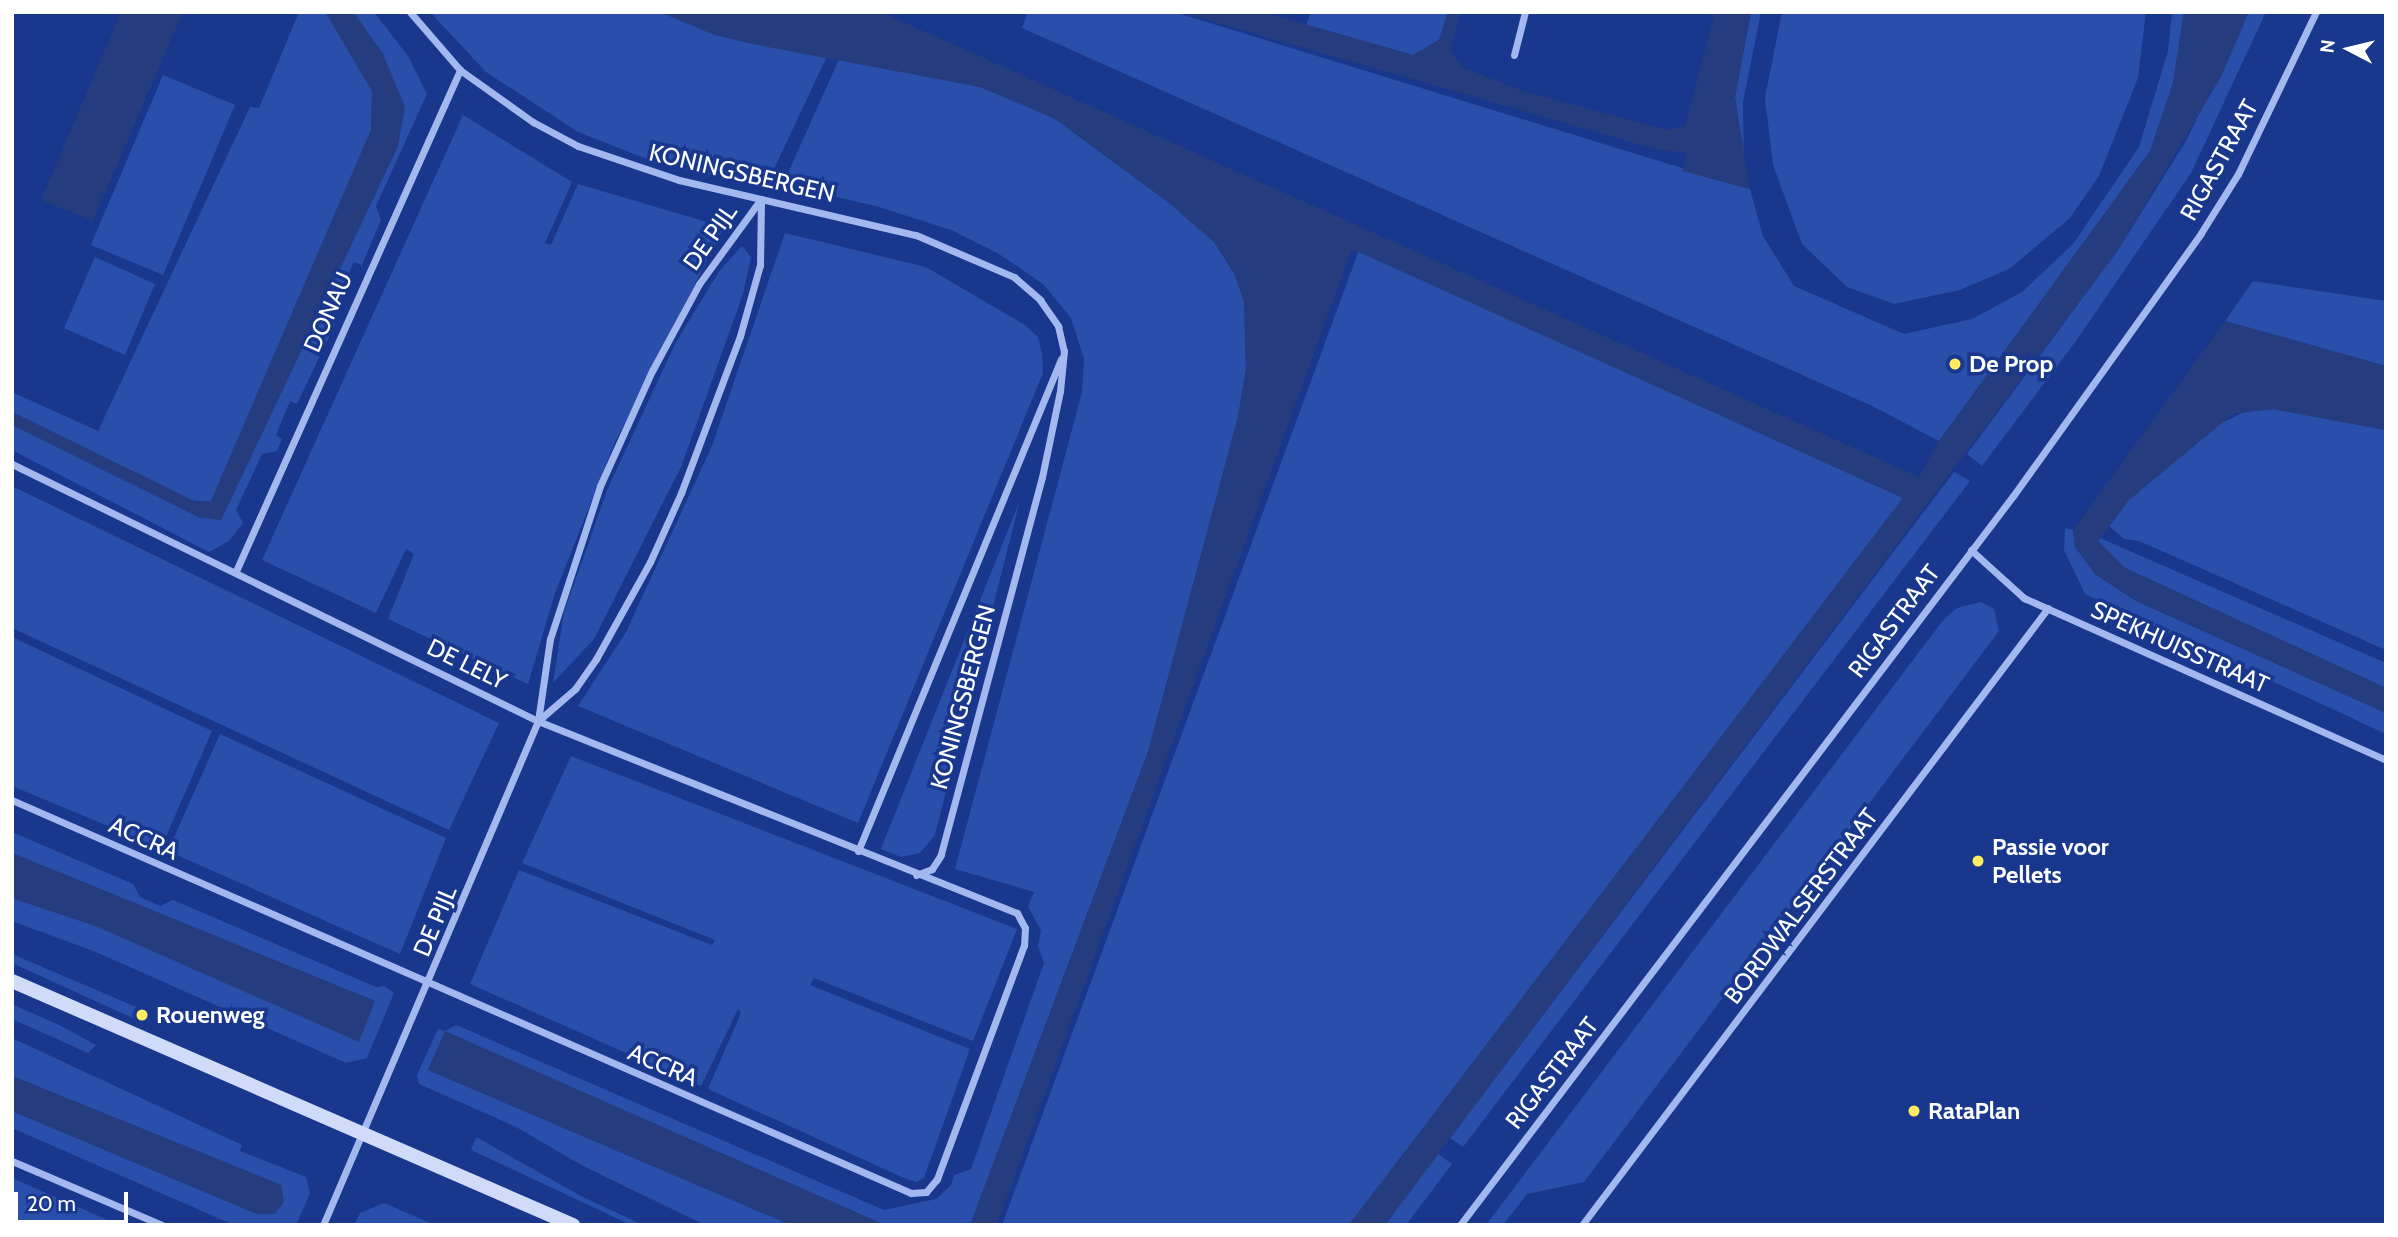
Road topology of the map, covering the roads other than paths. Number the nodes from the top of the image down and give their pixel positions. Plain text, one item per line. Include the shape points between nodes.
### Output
1 (410, 12) edge
2 (1525, 12) edge
3 (2316, 12) edge
4 (1514, 55) dead end
5 (460, 70) junction
6 (761, 199) junction
7 (1064, 351) junction
8 (12, 464) edge
9 (1971, 550) junction
10 (236, 571) junction
11 (2048, 608) junction
12 (538, 720) junction
13 (2386, 760) edge
14 (12, 800) edge
15 (858, 851) junction
16 (915, 875) junction
17 (12, 981) edge
18 (428, 984) junction
19 (362, 1133) junction
20 (12, 1161) edge
21 (162, 1225) edge
22 (323, 1225) edge
23 (573, 1225) edge
24 (1460, 1225) edge
25 (1582, 1225) edge

1 - 5 street, KONINGSBERGEN
2 - 4 street
3 - 9 street, RIGASTRAAT via 2238,174 2201,233
5 - 6 street, KONINGSBERGEN via 533,122 578,146 622,164
5 - 10 street, DONAU
6 - 7 street, KONINGSBERGEN via 916,235 1014,277 1040,300 1058,326
6 - 12 street, DE PIJL via 699,284 646,382 600,486 550,639
6 - 12 street, DE PIJL via 760,265 740,337 681,493 650,562 596,659 575,689
7 - 15 street, KONINGSBERGEN
7 - 16 street, KONINGSBERGEN via 1050,442 941,855 932,869
8 - 10 street, DE LELY
9 - 11 street, SPEKHUISSTRAAT via 2024,598
9 - 24 street, RIGASTRAAT
10 - 12 street, DE LELY
11 - 13 street, SPEKHUISSTRAAT
11 - 25 street, BORDWALSERSTRAAT
12 - 15 street, DE LELY
12 - 18 street, DE PIJL
14 - 18 street, ACCRA
15 - 16 street, DE LELY
16 - 18 street, ACCRA via 1017,913 1025,928 1024,945 937,1179 926,1192 911,1193
17 - 19 main road
18 - 19 street, DE PIJL
19 - 22 street, DE PIJL
19 - 23 main road
20 - 21 street

